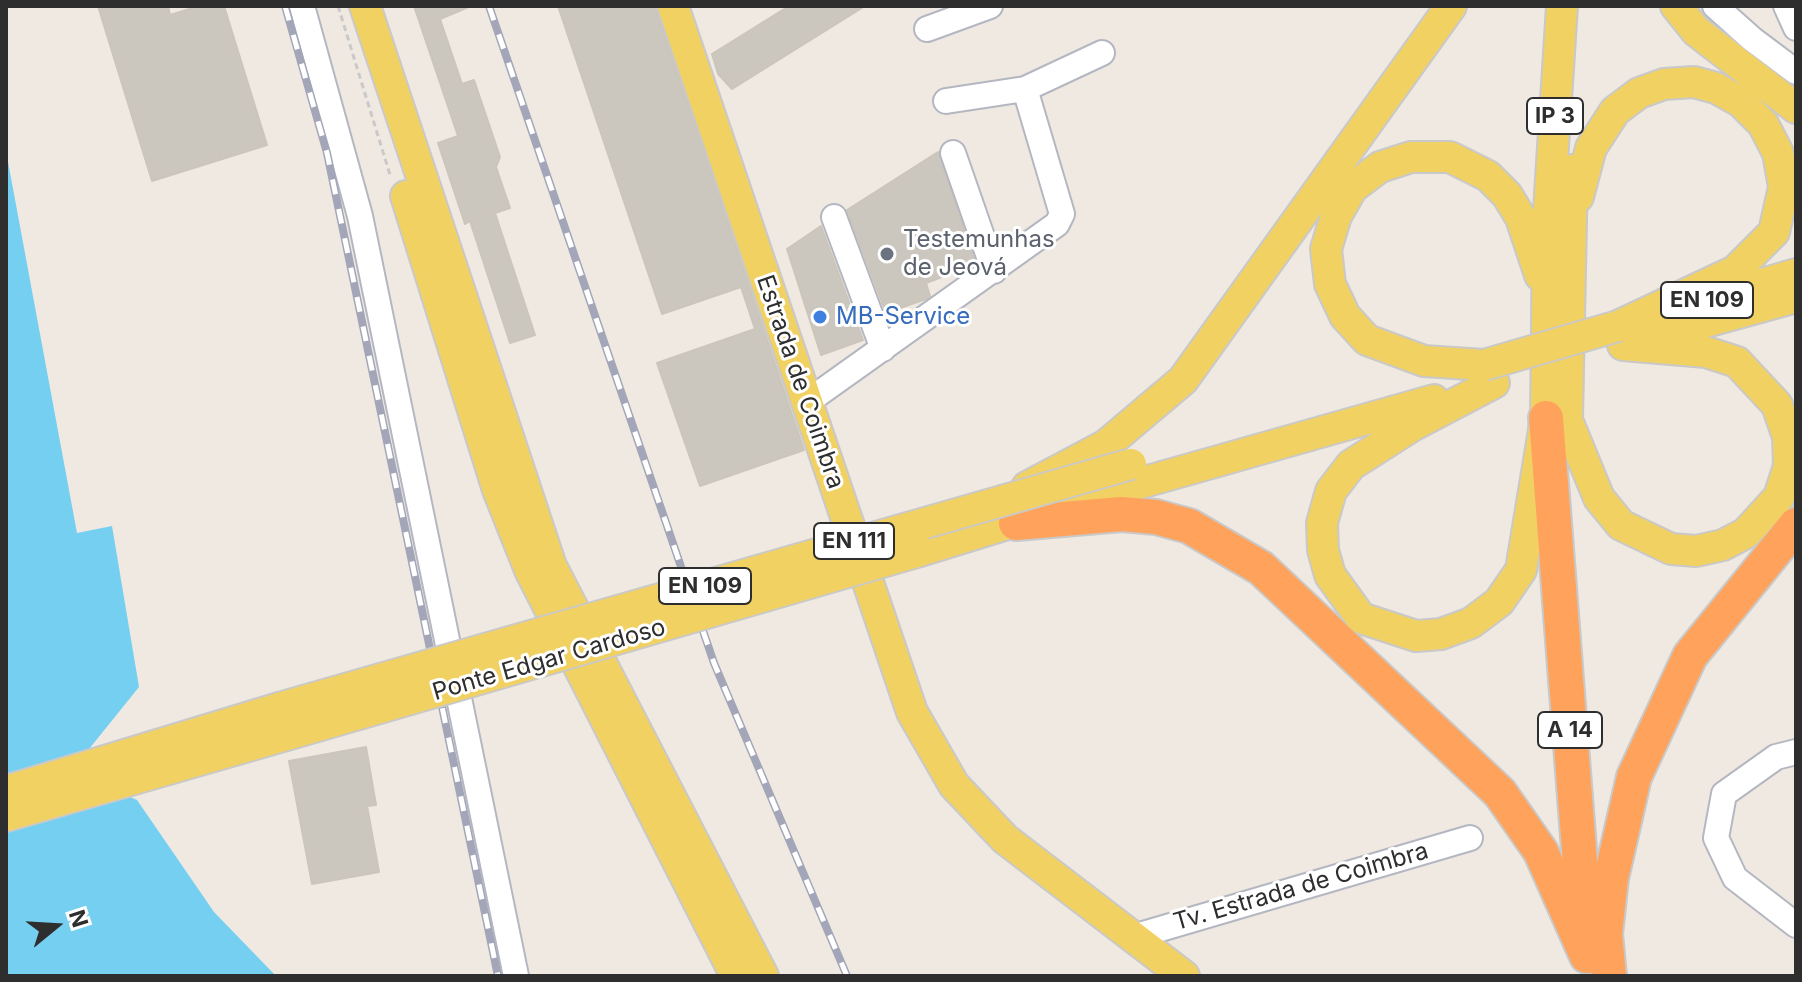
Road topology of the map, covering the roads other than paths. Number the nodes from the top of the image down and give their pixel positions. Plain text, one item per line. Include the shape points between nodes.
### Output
1 (302, 6) edge
2 (350, 6) edge
3 (365, 6) edge
4 (673, 6) edge
5 (990, 6) edge
6 (1451, 6) edge
7 (1562, 6) edge
8 (1583, 6) edge
9 (1676, 6) edge
10 (1715, 6) edge
11 (1786, 6) edge
12 (1796, 28) edge
13 (927, 29) dead end
14 (1102, 53) dead end
15 (1795, 68) edge
16 (1025, 89) junction
17 (946, 101) dead end
18 (1796, 108) edge
19 (953, 153) dead end
20 (834, 217) dead end
21 (1569, 234) junction
22 (994, 271) junction
23 (1796, 274) edge
24 (1546, 294) junction
25 (1796, 297) edge
26 (1621, 335) junction
27 (883, 349) junction
28 (1489, 374) junction
29 (807, 402) junction
30 (1557, 419) junction
31 (509, 485) junction
32 (1010, 511) junction
33 (1796, 525) edge
34 (1796, 752) edge
35 (6, 791) edge
36 (6, 816) edge
37 (1470, 838) dead end
38 (1796, 925) edge
39 (1133, 937) junction
40 (1598, 960) edge
41 (516, 976) edge
42 (736, 976) edge
43 (763, 976) edge
44 (1184, 976) edge

1 - 41 street via 360,216
2 - 31 main road
3 - 31 main road
4 - 29 main road, Estrada de Coimbra / EN 111
5 - 13 street
6 - 32 main road, bridge via 1183,380 1143,417
7 - 24 main road, IP 3
8 - 21 main road, IP 3
9 - 18 main road via 1696,31
10 - 15 street
11 - 12 street
14 - 16 street
16 - 17 street
16 - 22 street via 1062,214 1057,224
19 - 22 street
20 - 27 street
21 - 26 main road via 1591,148 1615,111 1639,93 1694,82 1741,102 1763,124 1778,153 1784,187 1774,232 1735,271
21 - 30 main road, IP 3
22 - 27 street
23 - 26 main road, EN 109
24 - 28 main road via 1521,218 1488,176 1450,157 1411,157 1380,167 1352,188 1326,249 1330,284 1345,316 1367,340 1424,361
24 - 30 main road, IP 3
25 - 26 main road, EN 109
26 - 28 main road, EN 109
26 - 30 main road via 1706,352 1737,362 1747,372 1777,405 1788,437 1789,466 1779,497 1746,533 1723,545 1671,549 1621,525 1599,498
27 - 29 street
28 - 30 main road via 1351,465 1331,491 1322,523 1323,550 1330,575 1361,618 1416,636 1441,634 1471,623 1499,602 1521,570
28 - 32 main road, Ponte Edgar Cardoso / EN 109, bridge
29 - 39 main road, Estrada de Coimbra / EN 111 via 912,712 954,785 1005,839
30 - 40 highway, A 14
31 - 42 main road via 530,570
31 - 43 main road
32 - 35 main road, Ponte Edgar Cardoso / EN 109, bridge via 279,708
32 - 36 main road, Ponte Edgar Cardoso / EN 109, bridge
32 - 40 highway via 1156,517 1189,526 1261,568 1500,793 1541,852
33 - 40 highway via 1690,656 1634,777
34 - 38 street via 1776,757 1724,794 1716,838 1735,878
37 - 39 street, Tv. Estrada de Coimbra
39 - 44 main road, Estrada de Coimbra / EN 111

